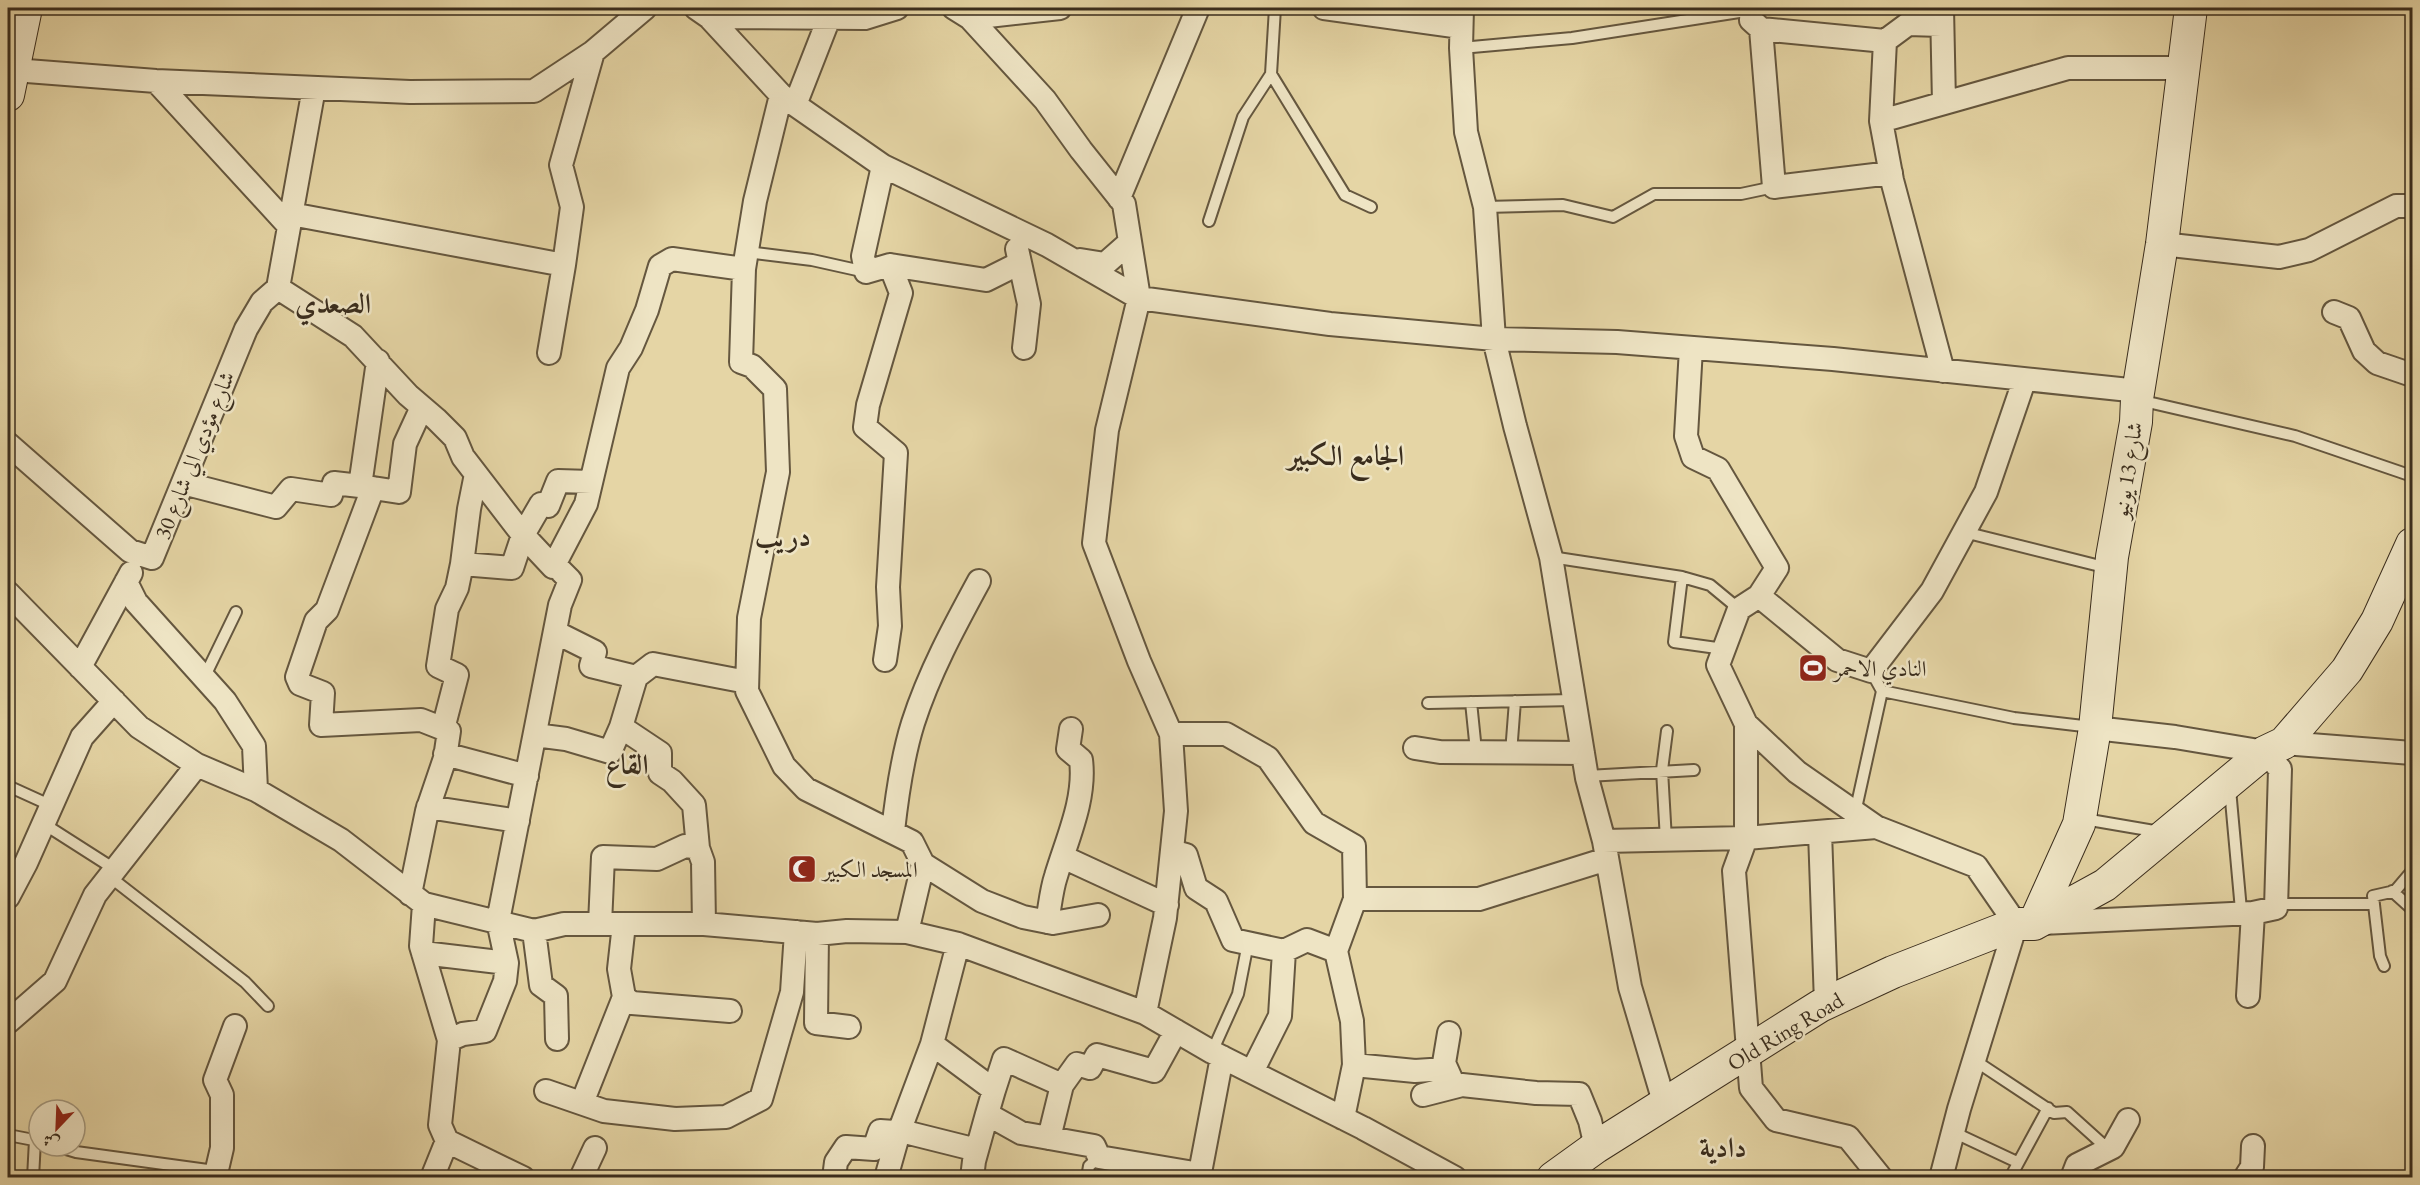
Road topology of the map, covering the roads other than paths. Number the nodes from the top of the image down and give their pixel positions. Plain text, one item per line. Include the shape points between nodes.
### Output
1 (26, 8) edge
2 (645, 8) edge
3 (897, 8) edge
4 (1060, 8) edge
5 (1198, 8) edge
6 (1275, 8) edge
7 (1324, 8) edge
8 (2191, 8) edge
9 (702, 12) edge
10 (962, 13) edge
11 (1755, 15) edge
12 (1942, 16) edge
13 (829, 18) junction
14 (1461, 28) edge
15 (1885, 41) junction
16 (593, 52) junction
17 (2185, 68) junction
18 (1271, 74) junction
19 (156, 81) junction
20 (11, 82) edge
21 (314, 88) junction
22 (788, 100) junction
23 (1944, 103) junction
24 (1881, 121) junction
25 (883, 166) junction
26 (1891, 173) junction
27 (1774, 187) junction
28 (1119, 198) junction
29 (2412, 206) edge
30 (1371, 207) dead end
31 (1485, 207) junction
32 (290, 220) junction
33 (1209, 221) dead end
34 (1012, 228) junction
35 (1130, 242) junction
36 (2162, 244) junction
37 (1070, 259) junction
38 (746, 261) junction
39 (1020, 263) junction
40 (564, 265) junction
41 (890, 265) junction
42 (866, 272) junction
43 (278, 288) junction
44 (1139, 298) junction
45 (2334, 312) dead end
46 (1494, 339) junction
47 (1024, 348) dead end
48 (1691, 348) junction
49 (549, 353) dead end
50 (378, 361) junction
51 (1943, 371) junction
52 (2412, 375) edge
53 (2024, 381) junction
54 (2138, 395) junction
55 (422, 407) junction
56 (8, 444) edge
57 (476, 474) junction
58 (2412, 476) edge
59 (591, 482) junction
60 (183, 483) junction
61 (366, 487) junction
62 (1964, 532) junction
63 (523, 535) junction
64 (2412, 544) edge
65 (130, 551) junction
66 (1551, 557) junction
67 (462, 564) junction
68 (554, 567) junction
69 (2111, 568) junction
70 (1682, 577) junction
71 (979, 581) dead end
72 (126, 582) junction
73 (1759, 596) junction
74 (9, 600) edge
75 (1739, 609) junction
76 (236, 612) dead end
77 (555, 632) junction
78 (1724, 649) junction
79 (885, 660) dead end
80 (80, 667) junction
81 (636, 677) junction
82 (204, 678) junction
83 (1877, 681) junction
84 (747, 682) junction
85 (1574, 700) junction
86 (114, 701) junction
87 (1515, 701) junction
88 (1472, 702) junction
89 (1428, 704) dead end
90 (1746, 724) junction
91 (621, 727) junction
92 (2095, 728) junction
93 (443, 729) junction
94 (1071, 729) dead end
95 (1667, 731) dead end
96 (1171, 734) junction
97 (535, 735) junction
98 (2275, 747) junction
99 (1415, 748) dead end
100 (1476, 751) junction
101 (1511, 753) junction
102 (1583, 753) junction
103 (2412, 753) edge
104 (445, 754) junction
105 (197, 765) junction
106 (1662, 770) junction
107 (1694, 770) dead end
108 (527, 776) junction
109 (1587, 776) junction
110 (2230, 783) junction
111 (8, 786) edge
112 (256, 790) junction
113 (428, 807) junction
114 (1855, 813) junction
115 (48, 815) junction
116 (2080, 818) junction
117 (518, 821) junction
118 (1876, 827) junction
119 (893, 831) junction
120 (1820, 832) junction
121 (2169, 834) junction
122 (1746, 838) junction
123 (1666, 840) junction
124 (699, 848) junction
125 (1605, 850) junction
126 (1172, 851) junction
127 (1063, 857) junction
128 (923, 864) junction
129 (2412, 871) edge
130 (113, 873) junction
131 (2392, 891) junction
132 (8, 897) edge
133 (417, 899) junction
134 (1355, 899) junction
135 (1167, 904) junction
136 (2276, 904) junction
137 (2374, 904) junction
138 (2412, 909) edge
139 (2253, 913) junction
140 (1098, 915) dead end
141 (498, 921) junction
142 (1047, 922) junction
143 (600, 924) junction
144 (624, 924) junction
145 (704, 924) junction
146 (2025, 924) junction
147 (534, 931) junction
148 (907, 932) junction
149 (806, 933) junction
150 (1248, 943) junction
151 (958, 944) junction
152 (1284, 951) junction
153 (1336, 951) junction
154 (423, 953) junction
155 (507, 963) junction
156 (2384, 966) dead end
157 (2248, 996) dead end
158 (624, 997) junction
159 (1826, 1003) junction
160 (268, 1006) dead end
161 (730, 1011) dead end
162 (1145, 1013) junction
163 (9, 1017) edge
164 (235, 1026) dead end
165 (849, 1027) dead end
166 (1176, 1031) junction
167 (1449, 1033) dead end
168 (557, 1039) dead end
169 (449, 1040) junction
170 (932, 1044) junction
171 (1748, 1052) junction
172 (1217, 1054) junction
173 (1974, 1060) junction
174 (1354, 1065) junction
175 (1252, 1072) junction
176 (1451, 1078) junction
177 (1062, 1085) junction
178 (994, 1090) junction
179 (546, 1091) dead end
180 (1423, 1095) dead end
181 (582, 1104) junction
182 (1665, 1105) junction
183 (2048, 1108) junction
184 (987, 1114) junction
185 (1343, 1118) junction
186 (2128, 1120) dead end
187 (898, 1132) junction
188 (1953, 1132) junction
189 (8, 1135) edge
190 (1049, 1138) junction
191 (27, 1139) edge
192 (447, 1141) junction
193 (2253, 1146) dead end
194 (1596, 1147) junction
195 (595, 1148) dead end
196 (2109, 1149) junction
197 (977, 1150) junction
198 (87, 1154) edge
199 (1099, 1157) junction
200 (35, 1158) edge
201 (2017, 1162) junction
202 (215, 1174) edge
203 (1199, 1176) edge
204 (33, 1178) edge
205 (432, 1178) edge
206 (523, 1178) edge
207 (582, 1178) edge
208 (834, 1178) edge
209 (886, 1178) edge
210 (972, 1178) edge
211 (1087, 1178) edge
212 (1455, 1178) edge
213 (1553, 1178) edge
214 (1881, 1178) edge
215 (1941, 1178) edge
216 (2010, 1178) edge
217 (2072, 1178) edge
218 (2245, 1178) edge

1 - 20 street
2 - 16 street
3 - 13 street via 865,18
4 - 10 street
5 - 28 street
6 - 18 lane
7 - 14 street
8 - 17 street, شارع 13 يونيو
9 - 13 street
9 - 22 street
10 - 28 street via 1046,100
11 - 14 lane via 1572,38
11 - 15 street
11 - 27 street
12 - 15 street via 1908,24
12 - 23 street
13 - 22 street
14 - 31 street via 1466,132
15 - 24 street
16 - 21 street via 534,92
16 - 40 street via 561,165 572,207
17 - 23 street via 2068,68
17 - 36 street, شارع 13 يونيو
18 - 30 lane via 1345,195
18 - 33 lane via 1243,117
19 - 20 street
19 - 21 street
19 - 32 street
21 - 32 street
22 - 25 street
22 - 38 street via 755,201
23 - 24 street
24 - 26 street
25 - 34 street
25 - 42 street via 863,256
26 - 27 street
26 - 51 street
27 - 31 lane via 1741,194 1653,194 1613,217 1563,205
28 - 35 street via 1124,204
29 - 36 street via 2397,206 2309,250 2279,257
31 - 46 street
32 - 40 street
32 - 43 street
34 - 37 street
34 - 39 street
35 - 37 street via 1105,264
35 - 44 street
36 - 54 street, شارع 13 يونيو
37 - 44 street
38 - 42 lane via 812,260
38 - 59 street via 672,259 660,266 631,348 618,368
38 - 84 street via 741,362 752,366 775,389 778,472 749,618
39 - 41 street via 986,280
39 - 47 street via 1029,304
40 - 49 street
41 - 42 street
41 - 79 street via 901,293 868,405 866,427 896,453 888,587 890,626
43 - 50 street via 353,336
43 - 60 street, شارع مؤدي الي شارع 30 via 262,302 246,328
44 - 46 street via 1330,324
44 - 96 street via 1107,430 1094,543
45 - 52 street via 2349,318 2364,351 2377,363
46 - 48 street
46 - 66 street
48 - 51 street
48 - 73 street via 1686,436 1693,457 1718,469 1777,568
50 - 55 street
50 - 61 street
51 - 53 street
53 - 54 street
53 - 62 street via 1986,492
54 - 58 lane via 2295,436
54 - 69 street, شارع 13 يونيو
55 - 57 street via 455,438
55 - 61 street via 405,444 399,492
56 - 65 street, شارع مؤدي الي شارع 30
57 - 63 street
57 - 67 street
59 - 63 street via 558,481 548,506 541,504
59 - 68 street via 586,504
60 - 61 street via 276,507 291,489 331,495 334,483
60 - 65 street, شارع مؤدي الي شارع 30 via 152,558
61 - 93 street via 327,610 316,621 297,677 300,684 323,693 321,725 421,720
62 - 69 lane
62 - 83 street
63 - 67 street via 512,568
63 - 68 street
64 - 98 street, Old Ring Road via 2377,621 2347,670
65 - 72 street via 132,571
66 - 70 lane
66 - 85 street
67 - 93 street via 447,609 438,666 457,675
68 - 77 street via 570,580
69 - 92 street, شارع 13 يونيو
70 - 75 lane via 1710,585
70 - 78 lane via 1674,642
71 - 119 street via 941,650 913,724
72 - 80 street
72 - 82 street via 136,602
73 - 75 street
73 - 83 street via 1837,660
74 - 80 street
75 - 78 street
76 - 82 lane
77 - 81 street via 595,652 591,666
77 - 97 street
78 - 90 street via 1718,665
80 - 86 street
81 - 84 street via 653,664
81 - 91 street
82 - 112 street via 225,701 254,746
83 - 92 lane via 2014,718
83 - 114 lane
84 - 119 street via 747,691 784,766 806,789
85 - 87 lane
85 - 102 street
86 - 105 street via 139,727
86 - 115 street via 82,737
87 - 88 lane
87 - 101 lane
88 - 89 lane
88 - 100 lane
90 - 114 street via 1797,772
90 - 122 street
91 - 97 street via 610,752
91 - 124 street via 660,753 660,773 694,805
92 - 98 street
92 - 116 street, شارع 13 يونيو
93 - 104 street via 449,731
94 - 127 street via 1068,749 1082,760 1084,780
95 - 106 lane
96 - 126 street via 1176,811
96 - 134 street via 1226,734 1268,758 1314,823 1354,846
97 - 108 street
98 - 103 street
98 - 110 street, Old Ring Road
98 - 136 street via 2280,769
99 - 100 street
100 - 101 street
101 - 102 street
102 - 109 street
104 - 108 street
104 - 113 street
105 - 112 street
105 - 130 street
106 - 107 lane
106 - 109 lane
106 - 123 lane
108 - 117 street
109 - 125 street
110 - 121 street, Old Ring Road
110 - 139 lane via 2241,910
111 - 115 lane
112 - 133 street via 341,840
113 - 117 street
113 - 133 street
114 - 118 street
115 - 130 lane
115 - 132 street
116 - 121 lane
116 - 146 street, شارع 13 يونيو
117 - 141 street
118 - 120 street
118 - 146 street via 1976,866
119 - 128 street via 912,842
120 - 122 street
120 - 159 street
121 - 146 street, Old Ring Road via 2105,885
122 - 123 street
122 - 171 street via 1734,871
123 - 125 street
124 - 143 street via 685,846 657,859 603,857
124 - 145 street via 703,862
125 - 134 street via 1479,899
125 - 182 street via 1630,987
126 - 135 street
126 - 150 street via 1186,855 1196,888 1216,901 1233,940
127 - 135 street
127 - 142 street
128 - 142 street via 982,901
128 - 148 street
129 - 131 lane
130 - 160 lane via 245,982
130 - 163 street via 95,896 55,981
131 - 137 lane via 2373,896
131 - 138 lane
133 - 141 street
133 - 154 street
134 - 153 street
135 - 162 street
136 - 137 lane
136 - 139 street via 2276,908
137 - 156 lane
139 - 146 street
139 - 157 street
140 - 142 street
141 - 147 street
141 - 155 street
143 - 144 street
143 - 147 street via 564,924
144 - 145 street
144 - 158 street via 619,969
145 - 149 street
146 - 159 street, Old Ring Road via 1893,972
146 - 173 street
147 - 168 street via 541,985 556,996
148 - 149 street
148 - 151 street
149 - 165 street via 816,1023
149 - 181 street via 761,1099 726,1117 675,1119 604,1111
150 - 152 street
150 - 172 lane via 1238,994
151 - 162 street
151 - 170 street
152 - 153 street via 1307,940
152 - 175 street via 1280,1016
153 - 174 street via 1352,1021
154 - 155 street
154 - 169 street
155 - 169 street via 505,981 485,1031
158 - 161 street via 632,1003
158 - 181 street
159 - 171 street, Old Ring Road
162 - 166 street
164 - 202 street via 215,1080 222,1095 222,1148
166 - 172 street
166 - 177 street via 1154,1071 1097,1055 1090,1068 1077,1064
167 - 176 street via 1444,1063
169 - 192 street via 440,1125
170 - 178 street
170 - 187 street
171 - 182 street, Old Ring Road
171 - 214 street via 1751,1088 1776,1120 1848,1137
172 - 175 street
172 - 203 street
173 - 183 lane
173 - 188 street
174 - 176 street
174 - 185 street
175 - 185 street
176 - 180 street
176 - 194 street via 1462,1085 1579,1094
177 - 178 street via 1004,1059
177 - 190 street
178 - 184 street
179 - 181 street
182 - 194 street, Old Ring Road
183 - 196 lane via 2054,1113 2067,1112
183 - 201 lane
184 - 190 street via 1022,1133
184 - 197 street
185 - 212 street
186 - 196 street
187 - 197 street
187 - 208 street via 880,1131 874,1149 846,1147 836,1162
187 - 209 street
188 - 201 lane
188 - 215 street
189 - 191 lane
190 - 199 street via 1094,1146
192 - 205 street
192 - 206 street
193 - 218 street via 2252,1167
194 - 213 street, Old Ring Road
195 - 207 street
196 - 217 street via 2077,1165
197 - 210 street
198 - 202 lane
199 - 203 street
199 - 211 lane via 1089,1166
200 - 204 lane
201 - 216 lane

